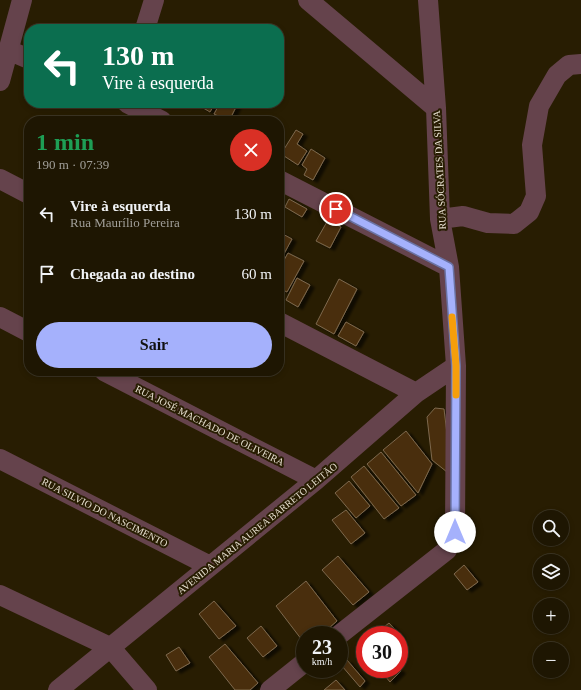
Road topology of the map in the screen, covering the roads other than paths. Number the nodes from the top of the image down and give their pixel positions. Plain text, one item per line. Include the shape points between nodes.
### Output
1 (22, 0) edge
2 (154, 0) edge
3 (308, 0) edge
4 (428, 0) edge
5 (147, 24) edge
6 (8, 50) junction
7 (24, 57) edge
8 (581, 64) edge
9 (0, 81) edge
10 (137, 108) edge
11 (436, 108) junction
12 (152, 116) edge
13 (0, 179) edge
14 (284, 183) edge
15 (24, 191) edge
16 (440, 219) junction
17 (449, 267) junction
18 (0, 317) edge
19 (284, 325) edge
20 (24, 329) edge
21 (456, 366) junction
22 (114, 376) edge
23 (416, 393) junction
24 (0, 459) edge
25 (316, 480) junction
26 (210, 566) junction
27 (0, 595) edge
28 (348, 628) edge
29 (110, 647) junction
30 (296, 669) edge
31 (58, 690) edge
32 (147, 690) edge
33 (270, 690) edge

1 - 6 street
2 - 5 street
3 - 11 street
4 - 11 street, RUA SÓCRATES DA SILVA
6 - 7 street
6 - 9 street
8 - 16 street via 569,64 557,76 539,106 532,145 536,196 529,212 514,224 488,223 463,216
10 - 12 street
11 - 16 street, RUA SÓCRATES DA SILVA
13 - 15 street
14 - 17 street
16 - 17 street, RUA SÓCRATES DA SILVA
17 - 21 street, RUA SÓCRATES DA SILVA
18 - 20 street
19 - 23 street
21 - 23 street, AVENIDA MARIA AUREA BARRETO LEITÃO
21 - 28 street, RUA SÓCRATES DA SILVA via 455,532 447,550
22 - 25 street, RUA JOSÉ MACHADO DE OLIVEIRA
23 - 25 street, AVENIDA MARIA AUREA BARRETO LEITÃO
24 - 26 street, RUA SILVIO DO NASCIMENTO
25 - 26 street, AVENIDA MARIA AUREA BARRETO LEITÃO
26 - 29 street, AVENIDA MARIA AUREA BARRETO LEITÃO
27 - 29 street
29 - 31 street, AVENIDA MARIA AUREA BARRETO LEITÃO
29 - 32 street
30 - 33 street

